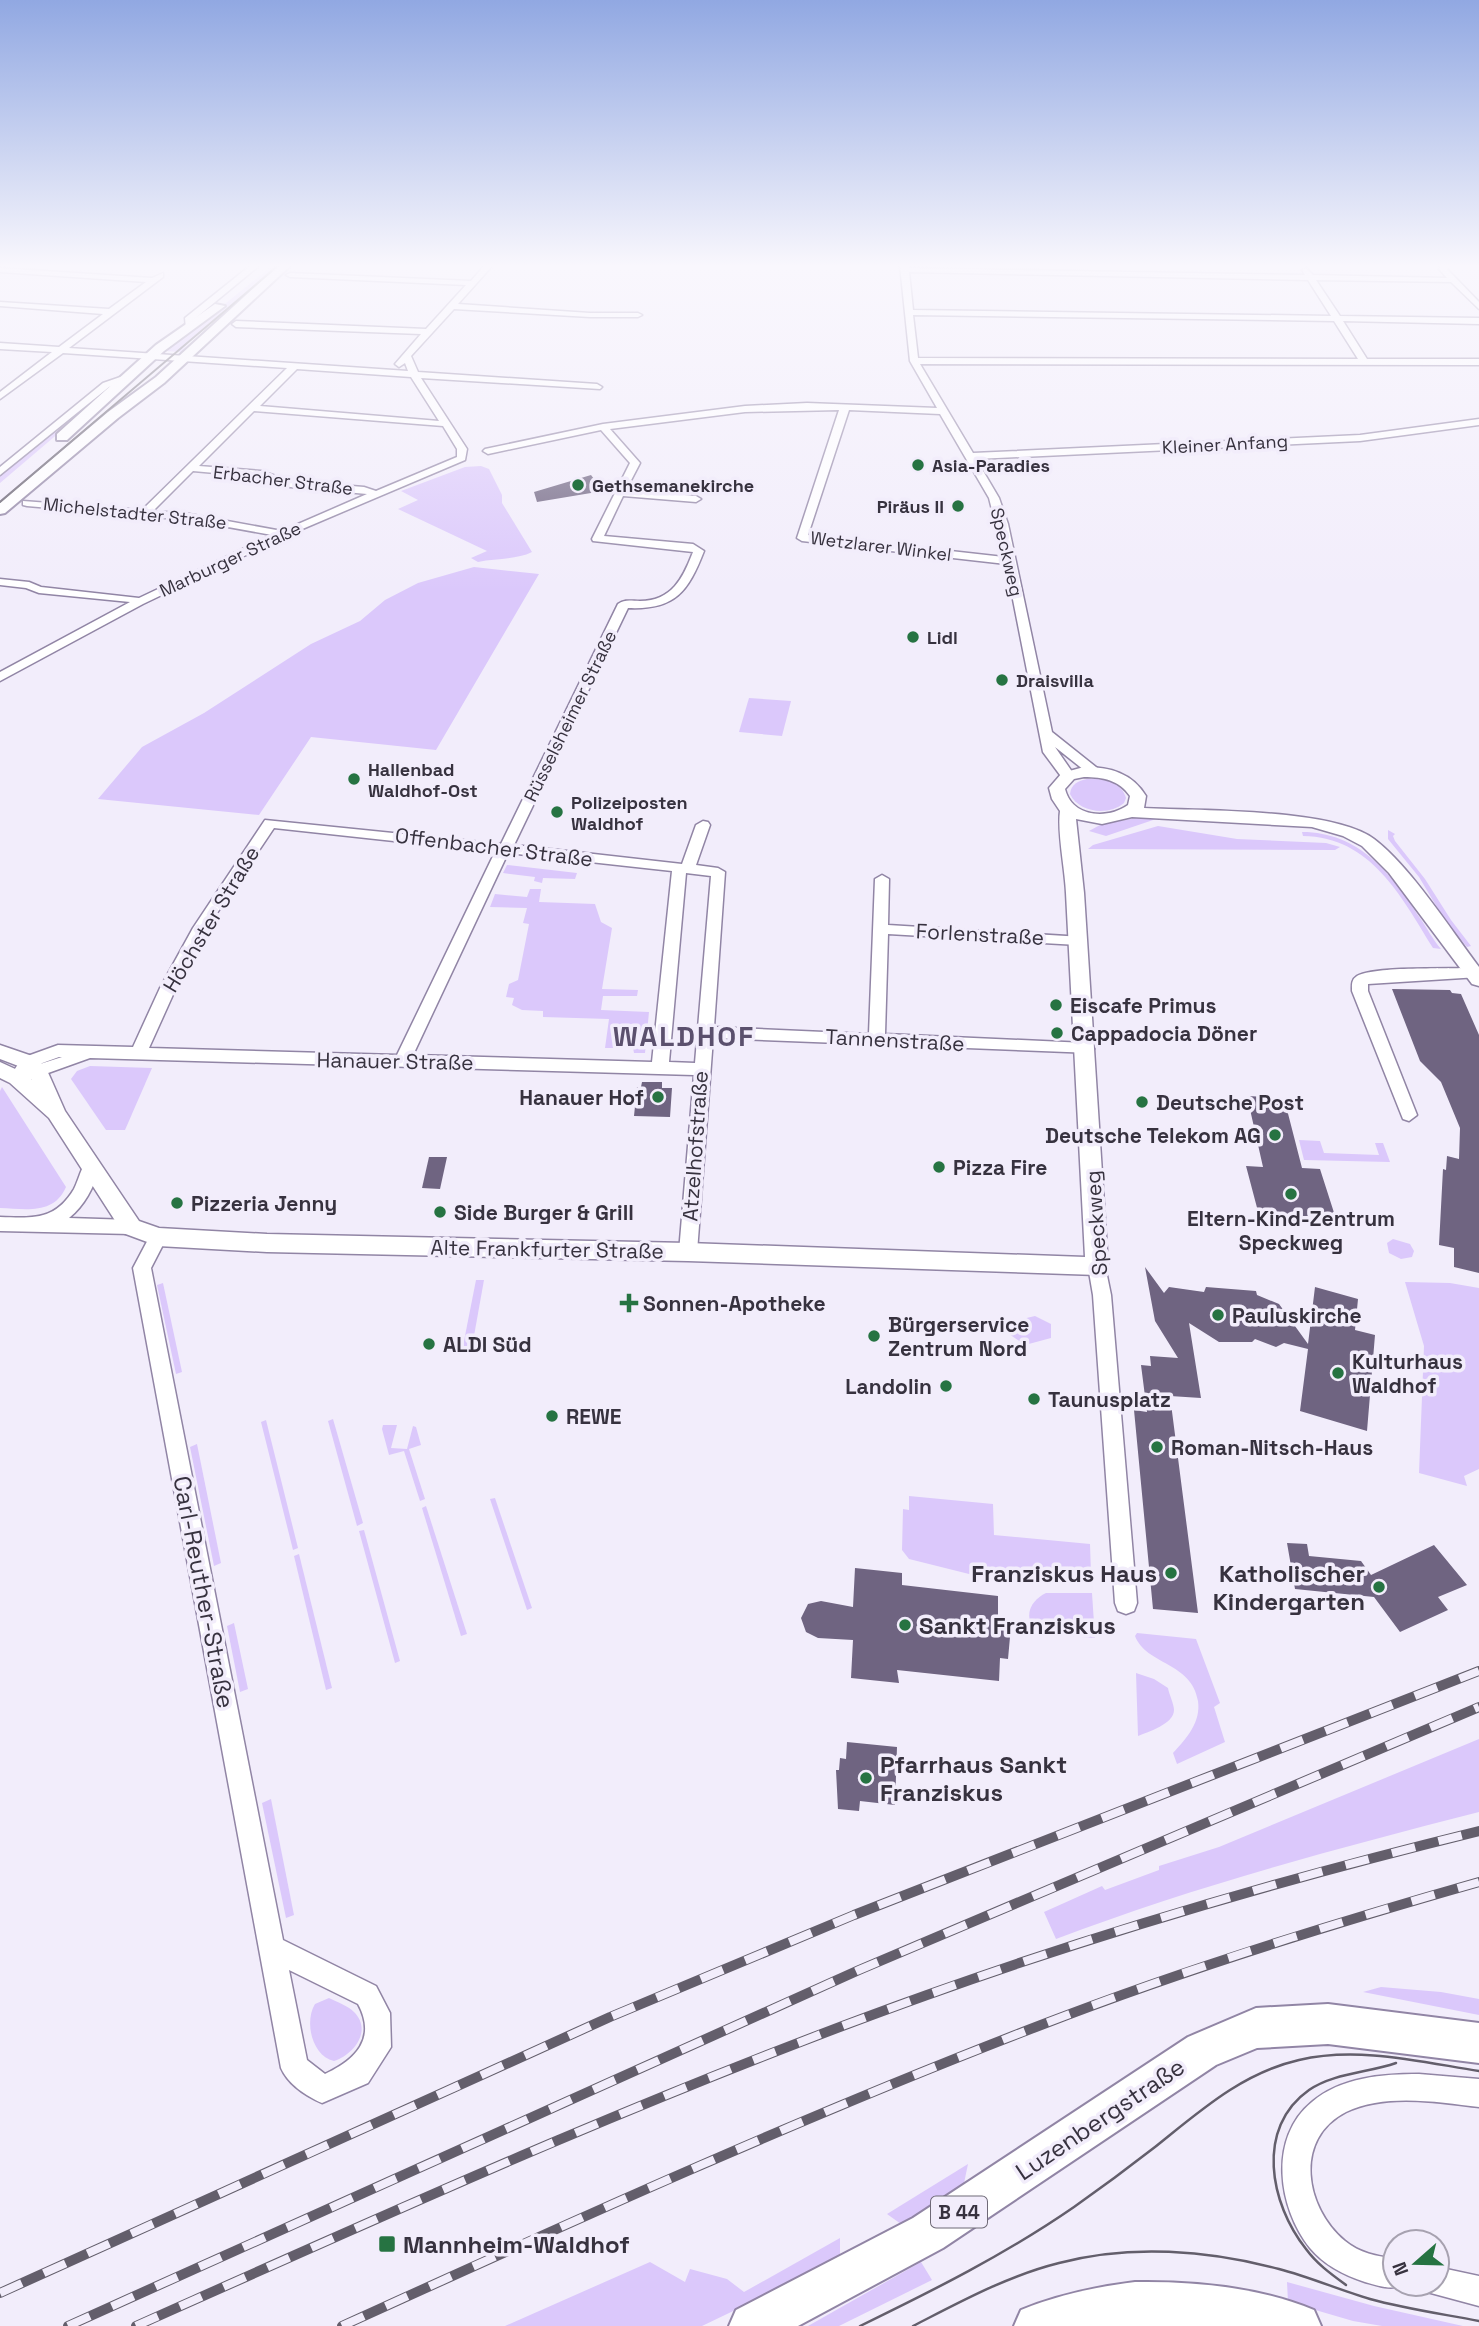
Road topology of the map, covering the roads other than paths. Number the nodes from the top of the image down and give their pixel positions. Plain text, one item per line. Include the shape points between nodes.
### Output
1 (29, 374) edge
2 (134, 374) edge
3 (167, 374) edge
4 (287, 374) edge
5 (404, 374) edge
6 (414, 374) junction
7 (921, 374) edge
8 (132, 376) junction
9 (597, 387) dead end
10 (1, 394) edge
11 (845, 407) junction
12 (253, 408) junction
13 (941, 411) junction
14 (1479, 422) edge
15 (446, 423) junction
16 (603, 427) junction
17 (488, 451) dead end
18 (969, 456) junction
19 (190, 468) junction
20 (0, 472) edge
21 (0, 489) edge
22 (621, 493) junction
23 (376, 494) junction
24 (696, 499) dead end
25 (27, 503) dead end
26 (0, 510) edge
27 (145, 513) junction
28 (283, 534) junction
29 (1011, 561) junction
30 (0, 582) edge
31 (139, 602) junction
32 (0, 677) edge
33 (1046, 733) junction
34 (1094, 771) junction
35 (1068, 776) junction
36 (1135, 804) junction
37 (1069, 809) junction
38 (1096, 818) junction
39 (270, 823) joint
40 (703, 825) dead end
41 (1071, 843) junction
42 (505, 848) junction
43 (683, 869) junction
44 (718, 872) joint
45 (883, 878) dead end
46 (881, 929) junction
47 (1078, 940) junction
48 (1476, 976) edge
49 (704, 1032) junction
50 (877, 1039) junction
51 (1086, 1049) junction
52 (0, 1052) edge
53 (138, 1054) junction
54 (402, 1062) junction
55 (660, 1068) junction
56 (701, 1069) junction
57 (21, 1070) edge
58 (1409, 1115) dead end
59 (91, 1168) junction
60 (0, 1224) edge
61 (43, 1225) junction
62 (131, 1227) junction
63 (158, 1237) junction
64 (688, 1252) junction
65 (1097, 1266) junction
66 (1126, 1603) dead end
67 (274, 1949) junction
68 (1479, 2043) edge
69 (1479, 2093) edge
70 (1381, 2271) edge
71 (1451, 2285) edge
72 (1479, 2291) edge
73 (752, 2326) edge
74 (1037, 2326) edge
75 (1298, 2326) edge

1 - 10 street
2 - 8 main road
3 - 26 main road
4 - 12 street
5 - 6 street
6 - 9 street
6 - 15 street
7 - 13 street, Speckweg
8 - 20 street via 106,385
8 - 21 main road
11 - 13 street
11 - 16 street via 772,407
11 - 29 street, Wetzlarer Winkel via 802,538
12 - 15 street
12 - 19 street
13 - 18 street, Speckweg
14 - 18 street, Kleiner Anfang via 1360,438
15 - 23 street, Marburger Straße via 464,453 462,458
16 - 17 street
16 - 22 street, Rüsselsheimer Straße via 635,463
18 - 29 street, Speckweg via 999,509
19 - 23 street, Erbacher Straße via 261,474 289,484
19 - 27 street
22 - 24 street
22 - 42 street, Rüsselsheimer Straße via 597,539 699,551 681,589 663,603 649,607 624,604
23 - 28 street, Marburger Straße
25 - 27 street, Michelstadter Straße
27 - 28 street, Michelstadter Straße via 229,522
28 - 31 street, Marburger Straße
29 - 33 street, Speckweg
30 - 31 street
31 - 32 street, Marburger Straße
33 - 34 street
33 - 35 street, Speckweg via 1050,752
34 - 35 street
34 - 36 street via 1118,777 1135,789
35 - 37 street, Speckweg via 1057,788
36 - 38 street via 1115,818
36 - 48 street via 1213,818 1312,822 1357,836 1395,869
37 - 38 street
37 - 41 street, Speckweg via 1066,826
38 - 41 street
39 - 42 street, Offenbacher Straße
39 - 53 street, Höchster Straße via 200,928
40 - 43 street, Atzelhofstraße
41 - 47 street, Speckweg
42 - 43 street, Offenbacher Straße
42 - 54 street, Rüsselsheimer Straße
43 - 44 street, Offenbacher Straße
43 - 55 street, Atzelhofstraße
44 - 49 street, Atzelhofstraße
45 - 46 street
46 - 47 street, Forlenstraße
46 - 50 street
47 - 51 street, Speckweg
48 - 58 street via 1371,977 1360,981
49 - 50 street, Tannenstraße
49 - 56 street, Atzelhofstraße
50 - 51 street, Tannenstraße
51 - 65 street, Speckweg
52 - 57 street
53 - 54 street, Hanauer Straße
53 - 57 street, Hanauer Straße via 89,1053
54 - 55 street, Hanauer Straße
55 - 56 street, Hanauer Straße
56 - 64 street, Atzelhofstraße
57 - 59 street
59 - 61 street via 73,1206
59 - 62 street
60 - 61 street, Alte Frankfurter Straße
61 - 62 street, Alte Frankfurter Straße
62 - 63 street, Alte Frankfurter Straße
63 - 64 street, Alte Frankfurter Straße
63 - 67 street, Carl-Reuther-Straße via 142,1268
64 - 65 street, Alte Frankfurter Straße
65 - 66 street, Speckweg
67 - 67 street, Carl-Reuther-Straße via 295,2068 322,2089 358,2073 377,2047 377,2012 367,1995
68 - 73 main road, Luzenbergstraße / B 44 via 1328,2024 1256,2028 1202,2051 928,2233
69 - 70 street via 1418,2088 1364,2094 1323,2111 1307,2128 1296,2166 1303,2208 1315,2230 1336,2252 1354,2264
71 - 72 street
74 - 75 main road via 1072,2313 1157,2302 1203,2304

